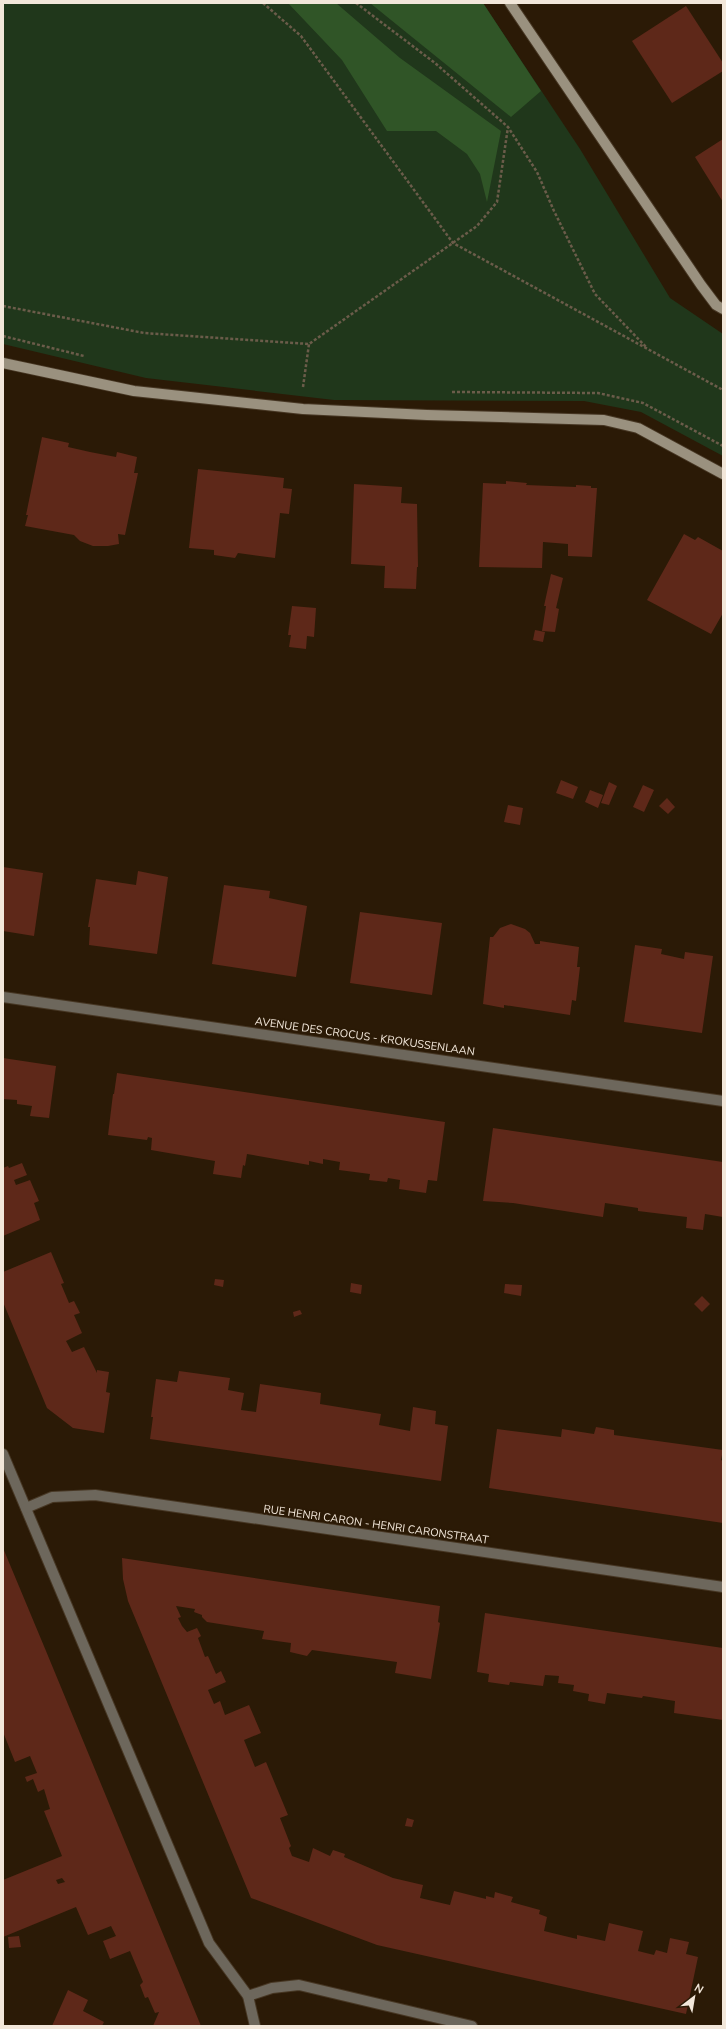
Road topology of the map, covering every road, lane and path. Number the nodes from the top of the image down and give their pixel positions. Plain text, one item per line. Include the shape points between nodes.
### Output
1 (263, 3) edge
2 (356, 3) edge
3 (510, 3) edge
4 (508, 127) junction
5 (453, 243) junction
6 (3, 306) edge
7 (723, 310) edge
8 (3, 336) edge
9 (309, 344) junction
10 (648, 349) junction
11 (89, 357) dead end
12 (3, 363) edge
13 (723, 390) edge
14 (446, 392) dead end
15 (303, 409) junction
16 (723, 446) edge
17 (723, 474) edge
18 (3, 996) edge
19 (723, 1101) edge
20 (3, 1454) edge
21 (26, 1508) junction
22 (723, 1587) edge
23 (248, 1996) junction
24 (255, 2026) edge
25 (472, 2026) edge

1 - 5 path via 301,36
2 - 4 path via 435,63
3 - 7 main road via 701,285
4 - 5 path via 497,202 477,226
4 - 10 path via 537,172 595,294
5 - 9 path
5 - 10 path
6 - 9 path via 144,333
8 - 11 path
9 - 15 path
10 - 13 path
12 - 15 main road via 134,391
14 - 16 path via 598,392 643,403
15 - 17 main road via 604,420 638,428
18 - 19 street, AVENUE DES CROCUS - KROKUSSENLAAN
20 - 21 street
21 - 22 street, RUE HENRI CARON - HENRI CARONSTRAAT via 52,1497 95,1495
21 - 23 street via 209,1943
23 - 24 street
23 - 25 street via 272,1988 299,1985

